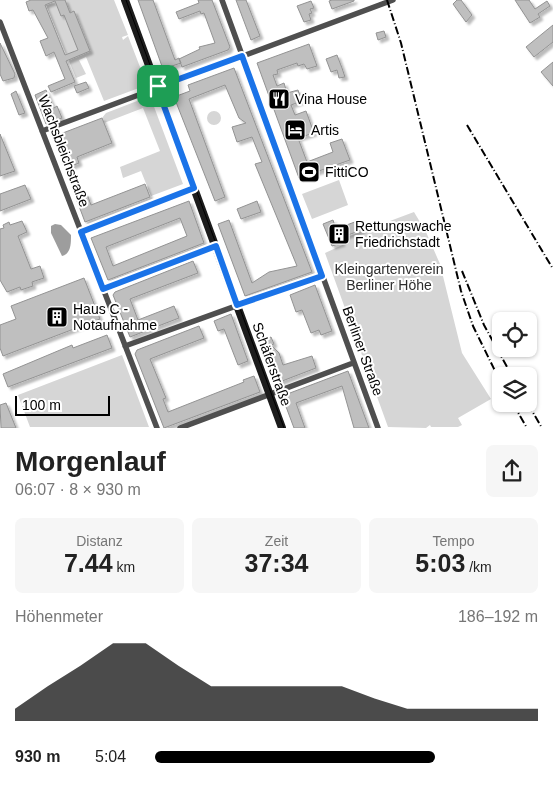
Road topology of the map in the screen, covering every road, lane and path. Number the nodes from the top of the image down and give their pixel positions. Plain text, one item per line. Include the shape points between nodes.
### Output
1 (125, 0) edge
2 (222, 0) edge
3 (393, 0) edge
4 (0, 22) edge
5 (242, 56) junction
6 (157, 87) junction
7 (42, 131) junction
8 (194, 188) junction
9 (81, 232) junction
10 (216, 246) junction
11 (322, 276) junction
12 (103, 289) junction
13 (237, 305) junction
14 (125, 346) junction
15 (353, 362) junction
16 (270, 394) junction
17 (157, 428) edge
18 (180, 428) edge
19 (282, 428) edge
20 (378, 428) edge

1 - 6 street, Schäferstraße
2 - 5 street, Berliner Straße
3 - 5 street
4 - 7 street, Wachsbleichstraße
5 - 6 street
5 - 11 street, Berliner Straße
6 - 7 street
6 - 8 street, Schäferstraße
7 - 9 street, Wachsbleichstraße
8 - 9 street
8 - 10 street, Schäferstraße
9 - 12 street, Wachsbleichstraße
10 - 12 street
10 - 13 street, Schäferstraße
11 - 13 street
11 - 15 street, Berliner Straße
12 - 14 street, Wachsbleichstraße
13 - 14 street
13 - 16 street, Schäferstraße
14 - 17 street, Wachsbleichstraße
15 - 16 street
15 - 20 street, Berliner Straße
16 - 18 street
16 - 19 street, Schäferstraße

